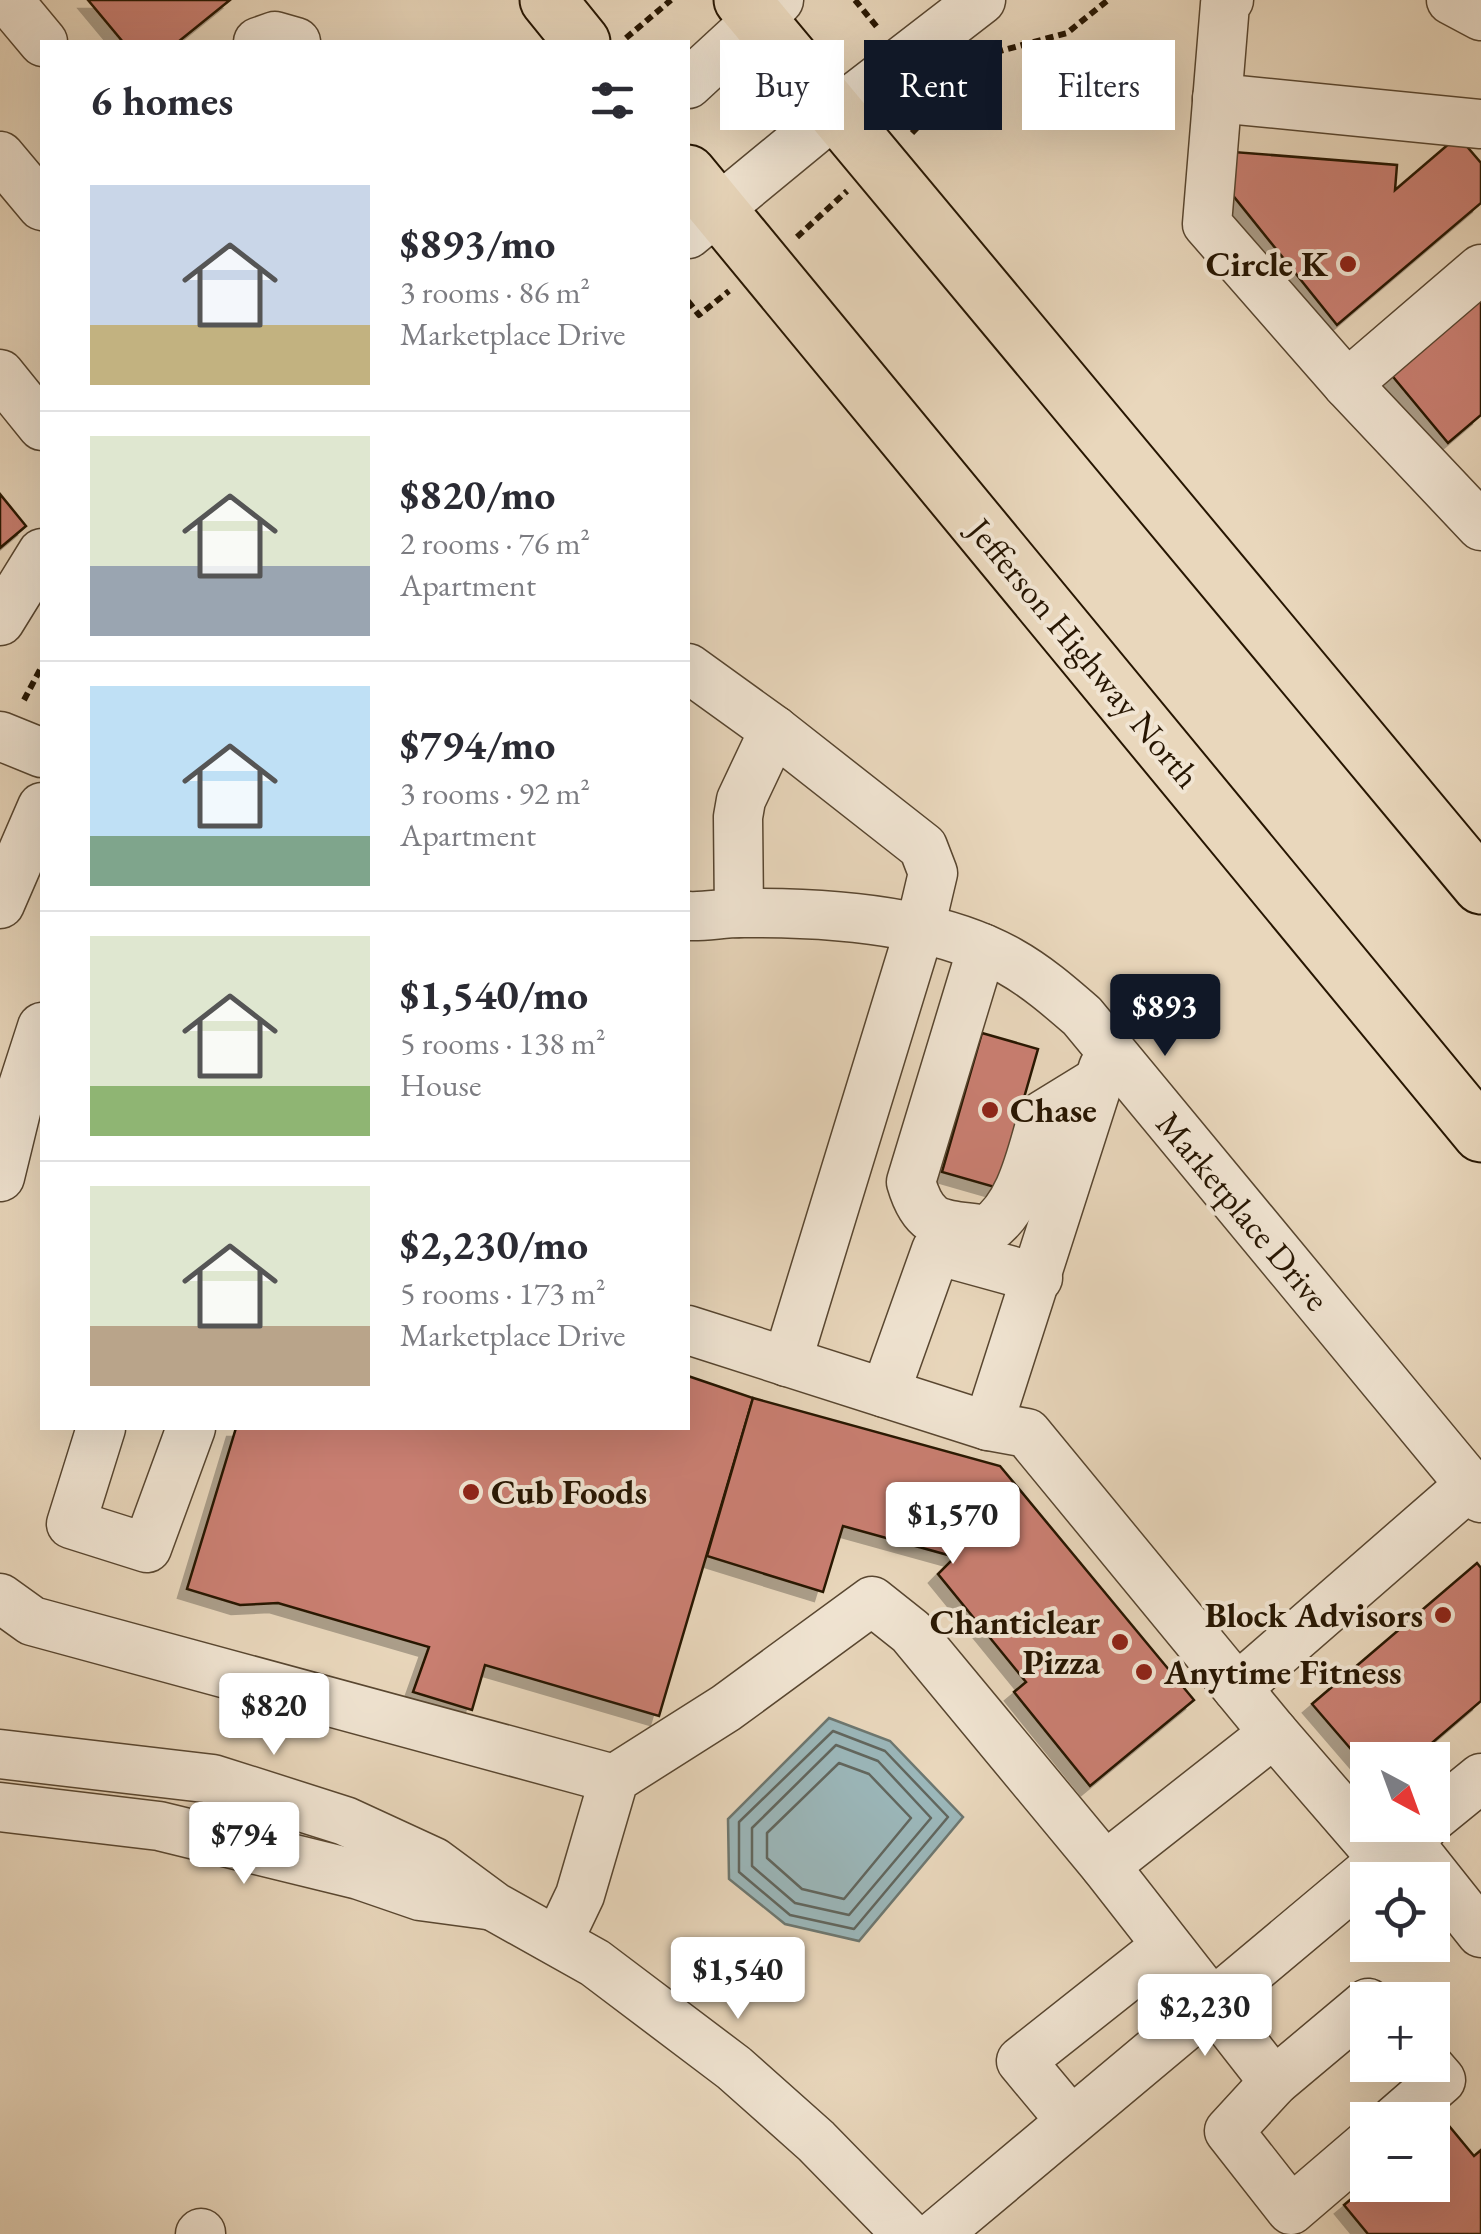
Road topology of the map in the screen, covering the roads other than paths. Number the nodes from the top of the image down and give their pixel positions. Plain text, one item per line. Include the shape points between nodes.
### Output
1 (8, 0) edge
2 (548, 0) edge
3 (982, 0) edge
4 (1229, 0) edge
5 (1451, 0) edge
6 (760, 6) edge
7 (1481, 16) edge
8 (41, 40) edge
9 (264, 40) edge
10 (289, 40) edge
11 (580, 40) edge
12 (784, 40) edge
13 (690, 82) edge
14 (1218, 98) junction
15 (844, 106) edge
16 (844, 122) edge
17 (1481, 124) edge
18 (809, 130) edge
19 (0, 156) edge
20 (40, 204) edge
21 (698, 205) edge
22 (1481, 270) edge
23 (0, 374) edge
24 (1347, 384) junction
25 (40, 424) edge
26 (1481, 526) edge
27 (40, 556) edge
28 (0, 621) edge
29 (690, 669) edge
30 (11, 720) edge
31 (774, 730) junction
32 (40, 751) edge
33 (30, 813) edge
34 (1481, 886) edge
35 (0, 904) edge
36 (739, 912) junction
37 (690, 916) edge
38 (920, 928) junction
39 (982, 948) junction
40 (40, 1033) edge
41 (1104, 1065) junction
42 (1481, 1134) edge
43 (0, 1177) edge
44 (1038, 1278) junction
45 (690, 1331) edge
46 (786, 1362) junction
47 (885, 1393) junction
48 (988, 1426) junction
49 (100, 1430) edge
50 (190, 1430) edge
51 (1475, 1492) edge
52 (0, 1598) edge
53 (1237, 1688) junction
54 (1274, 1732) junction
55 (0, 1754) edge
56 (1481, 1778) edge
57 (614, 1779) junction
58 (1350, 1789) edge
59 (1450, 1804) edge
60 (0, 1807) edge
61 (1405, 1842) edge
62 (1416, 1842) edge
63 (1105, 1866) junction
64 (496, 1907) junction
65 (1481, 1933) edge
66 (558, 1940) junction
67 (1165, 1947) junction
68 (1212, 2002) junction
69 (1350, 2018) edge
70 (1274, 2082) junction
71 (1439, 2082) edge
72 (1416, 2102) edge
73 (1071, 2121) junction
74 (1350, 2159) edge
75 (907, 2234) edge
76 (937, 2234) edge

1 - 8 street
2 - 11 highway
3 - 15 street
4 - 14 street
5 - 7 street
6 - 12 highway
6 - 13 street
9 - 10 street
14 - 17 street
14 - 24 street via 1207,224
16 - 34 highway
18 - 21 street
19 - 20 street
21 - 42 highway, Jefferson Highway North
22 - 24 street
23 - 25 street
24 - 26 street
27 - 28 street
29 - 31 street
30 - 32 street
31 - 36 street via 741,800
31 - 38 street via 923,847 932,873
33 - 35 street
36 - 37 street, Marketplace Drive
36 - 38 street, Marketplace Drive
38 - 39 street, Marketplace Drive
38 - 46 street
39 - 41 street, Marketplace Drive via 1048,986 1082,1016
39 - 41 street via 911,1182 918,1207 936,1222 986,1230 1003,1219 1043,1114
40 - 43 street
41 - 44 street
41 - 51 street, Marketplace Drive
44 - 47 street via 936,1250
44 - 48 street
45 - 46 street
46 - 47 street
47 - 48 street
48 - 53 street via 1026,1433
49 - 50 street via 71,1524 147,1548
51 - 53 street
52 - 57 street via 32,1621
53 - 54 street
54 - 58 street
54 - 63 street
55 - 64 street via 213,1779 345,1821 434,1862
56 - 59 street
57 - 63 street via 726,1708 872,1601 911,1632
57 - 66 street via 580,1895
60 - 64 street via 160,1826 420,1896
61 - 68 street
62 - 65 street
63 - 67 street
64 - 66 street
66 - 75 street via 734,2068
67 - 68 street
67 - 73 street via 1021,2061
68 - 70 street
68 - 73 street
69 - 70 street
70 - 74 street via 1230,2131 1290,2210
71 - 72 street
73 - 76 street

